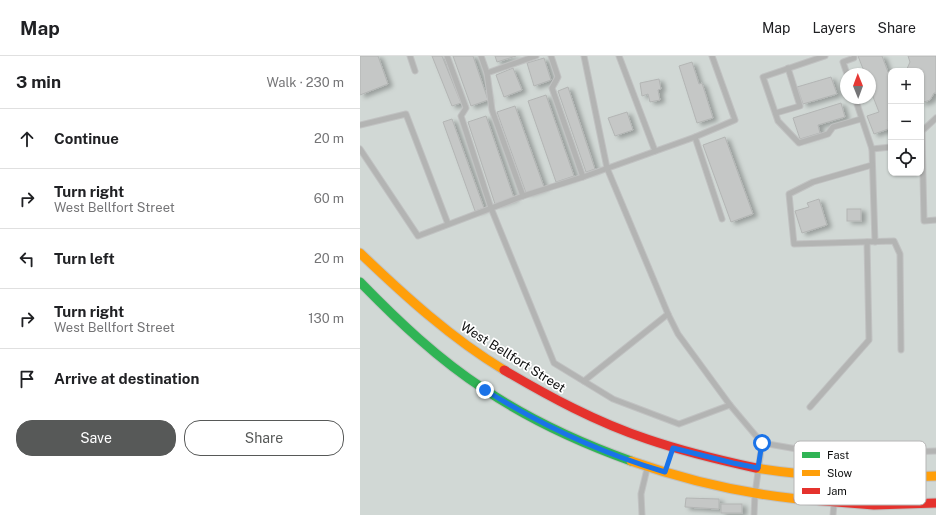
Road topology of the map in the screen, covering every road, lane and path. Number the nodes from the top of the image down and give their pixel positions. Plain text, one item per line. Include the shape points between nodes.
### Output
1 (410, 56) edge
2 (447, 56) edge
3 (481, 56) edge
4 (536, 56) edge
5 (551, 56) edge
6 (584, 56) edge
7 (619, 56) edge
8 (712, 56) edge
9 (825, 56) edge
10 (854, 56) edge
11 (788, 68) junction
12 (845, 68) edge
13 (415, 71) dead end
14 (487, 73) junction
15 (857, 104) edge
16 (776, 114) junction
17 (936, 118) edge
18 (861, 119) junction
19 (360, 125) edge
20 (924, 129) edge
21 (695, 137) junction
22 (921, 140) edge
23 (888, 147) edge
24 (360, 150) edge
25 (872, 150) junction
26 (655, 151) junction
27 (872, 165) junction
28 (607, 168) junction
29 (583, 177) junction
30 (522, 196) junction
31 (492, 208) junction
32 (722, 219) dead end
33 (936, 220) edge
34 (448, 224) junction
35 (867, 242) junction
36 (875, 242) junction
37 (360, 253) edge
38 (360, 282) edge
39 (668, 314) junction
40 (901, 350) dead end
41 (584, 381) junction
42 (730, 405) junction
43 (810, 407) dead end
44 (762, 443) junction
45 (794, 448) edge
46 (926, 451) edge
47 (936, 451) edge
48 (648, 467) junction
49 (758, 468) junction
50 (794, 473) edge
51 (926, 476) edge
52 (936, 476) edge
53 (755, 494) junction
54 (794, 498) edge
55 (926, 503) edge
56 (936, 503) edge
57 (834, 505) edge
58 (642, 515) edge
59 (754, 515) edge
60 (833, 515) edge

1 - 13 lane
2 - 31 lane via 466,108 461,116
3 - 14 lane
4 - 14 lane
5 - 29 lane via 558,77 552,88
6 - 28 lane
7 - 26 lane
8 - 21 lane via 736,120
9 - 11 lane
10 - 12 lane via 843,62
11 - 16 lane via 800,106
11 - 16 lane via 763,77
14 - 30 lane via 492,110
15 - 18 lane
16 - 18 lane via 778,121 799,143 828,134 833,127
17 - 20 lane
18 - 25 lane
19 - 34 lane via 406,114
21 - 26 lane
21 - 32 lane
22 - 33 lane via 924,220
23 - 25 lane
24 - 34 lane via 418,236
25 - 27 lane
26 - 28 lane
27 - 35 lane via 813,182 789,194 794,244
27 - 36 lane
28 - 29 lane
28 - 39 lane
29 - 30 lane
30 - 31 lane
31 - 34 lane
31 - 41 lane via 554,363
35 - 36 lane
35 - 43 lane via 869,340
36 - 40 lane via 894,241 900,254
37 - 49 main road, West Bellfort Street via 398,290 441,326 538,391 584,414 672,451
38 - 48 main road via 412,333 485,390 555,429
39 - 41 lane
39 - 42 lane via 678,334
41 - 42 lane via 613,399 679,424
42 - 44 lane
44 - 45 lane
44 - 49 lane
46 - 47 lane
48 - 53 main road via 666,469 703,483
48 - 58 lane via 641,494
49 - 50 main road, West Bellfort Street
49 - 53 lane
51 - 52 main road, West Bellfort Street
53 - 54 main road
53 - 59 lane
55 - 56 main road
57 - 60 lane

